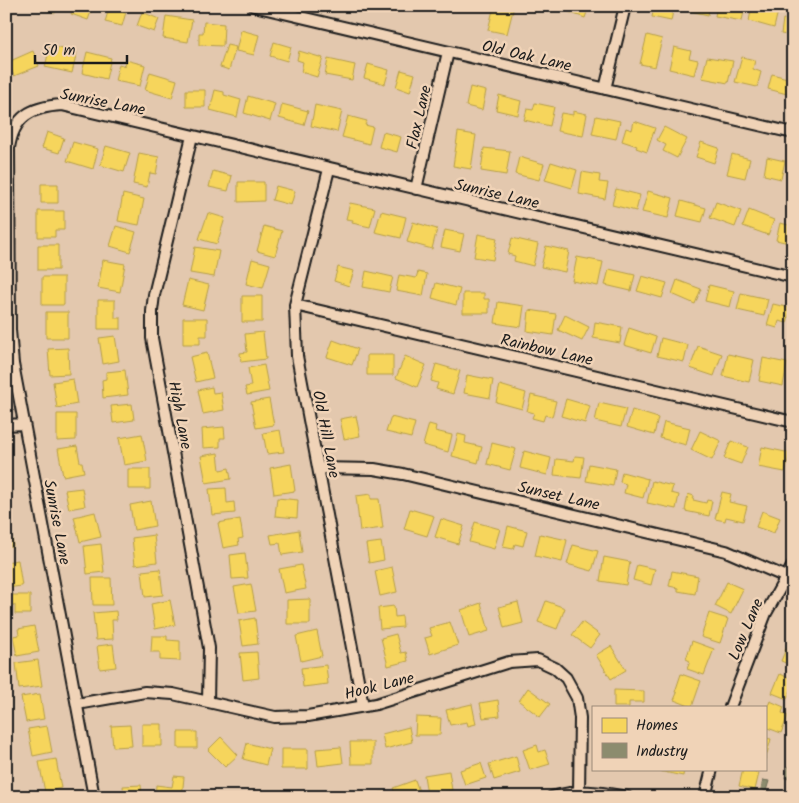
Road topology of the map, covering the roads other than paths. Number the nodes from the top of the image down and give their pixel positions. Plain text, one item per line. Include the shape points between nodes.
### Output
1 (254, 6) edge
2 (625, 6) edge
3 (448, 52) junction
4 (605, 89) junction
5 (793, 133) edge
6 (192, 136) junction
7 (329, 168) junction
8 (416, 189) junction
9 (793, 277) edge
10 (295, 305) junction
11 (793, 422) edge
12 (24, 424) junction
13 (6, 425) edge
14 (318, 468) junction
15 (793, 565) edge
16 (786, 577) junction
17 (208, 702) junction
18 (77, 704) junction
19 (363, 706) junction
20 (730, 706) edge
21 (712, 770) edge
22 (579, 792) junction
23 (94, 797) edge
24 (552, 797) edge
25 (627, 797) edge
26 (705, 797) edge

1 - 3 street, Old Oak Lane
2 - 4 street
3 - 4 street, Old Oak Lane
3 - 8 street, Flax Lane
4 - 5 street, Old Oak Lane
6 - 7 street, Sunrise Lane
6 - 12 street, Sunrise Lane via 62,106 34,110 15,126 9,148 10,330
6 - 17 street, High Lane via 154,295 152,338 209,648
7 - 8 street, Sunrise Lane
7 - 10 street, Old Hill Lane
8 - 9 street, Sunrise Lane
10 - 11 street, Rainbow Lane
10 - 14 street, Old Hill Lane via 297,356
12 - 13 street
12 - 18 street, Sunrise Lane
14 - 16 street, Sunset Lane via 374,469 403,474 726,551
14 - 19 street, Old Hill Lane
15 - 16 street, Low Lane
16 - 20 street, Low Lane via 766,614
17 - 18 street, Hook Lane via 146,692
17 - 19 street, Hook Lane via 274,717 308,716
18 - 23 street, Sunrise Lane
19 - 22 street, Hook Lane via 509,662 545,662 566,678 577,698 580,718
21 - 26 street
22 - 24 street
22 - 25 street via 593,790

